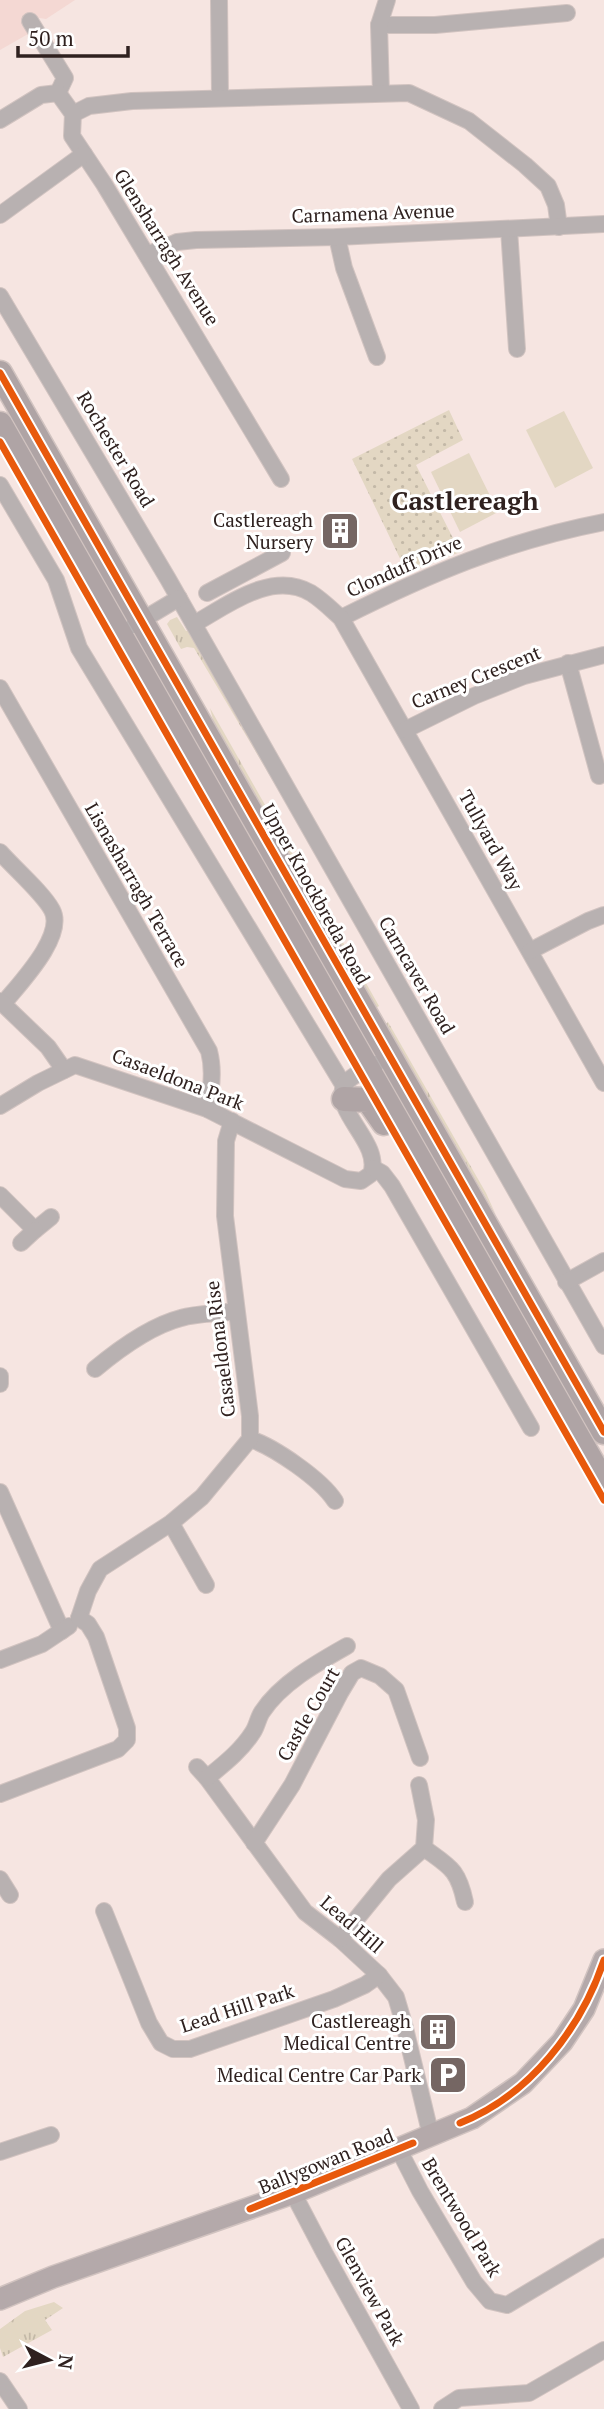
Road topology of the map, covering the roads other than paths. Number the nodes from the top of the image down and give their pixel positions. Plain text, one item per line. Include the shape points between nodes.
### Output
1 (219, 0) edge
2 (387, 0) edge
3 (567, 13) dead end
4 (30, 21) dead end
5 (379, 25) junction
6 (58, 93) junction
7 (381, 93) junction
8 (220, 97) junction
9 (73, 114) junction
10 (0, 120) edge
11 (85, 155) junction
12 (0, 215) edge
13 (604, 224) edge
14 (559, 227) junction
15 (509, 229) junction
16 (337, 237) junction
17 (147, 255) junction
18 (0, 296) edge
19 (517, 349) dead end
20 (377, 356) dead end
21 (0, 373) edge
22 (0, 424) edge
23 (281, 479) dead end
24 (0, 485) edge
25 (604, 522) edge
26 (282, 553) dead end
27 (232, 580) junction
28 (207, 593) dead end
29 (241, 598) junction
30 (161, 610) junction
31 (341, 618) junction
32 (194, 624) junction
33 (119, 633) junction
34 (604, 655) edge
35 (568, 663) junction
36 (0, 688) edge
37 (405, 730) junction
38 (599, 776) dead end
39 (0, 852) edge
40 (604, 915) edge
41 (530, 951) junction
42 (2, 1002) edge
43 (390, 1056) junction
44 (368, 1069) junction
45 (64, 1070) junction
46 (604, 1083) edge
47 (344, 1093) junction
48 (0, 1106) edge
49 (207, 1109) junction
50 (232, 1121) junction
51 (373, 1168) junction
52 (0, 1195) edge
53 (51, 1217) dead end
54 (35, 1230) junction
55 (21, 1243) dead end
56 (604, 1261) edge
57 (566, 1282) junction
58 (529, 1299) junction
59 (236, 1311) junction
60 (507, 1314) junction
61 (604, 1346) edge
62 (95, 1369) dead end
63 (0, 1376) edge
64 (0, 1384) edge
65 (604, 1405) edge
66 (531, 1428) dead end
67 (604, 1432) edge
68 (250, 1439) junction
69 (604, 1483) edge
70 (0, 1492) edge
71 (335, 1501) dead end
72 (171, 1523) junction
73 (206, 1585) dead end
74 (79, 1618) junction
75 (62, 1632) junction
76 (346, 1646) dead end
77 (0, 1660) edge
78 (420, 1758) dead end
79 (419, 1785) dead end
80 (0, 1794) edge
81 (254, 1843) junction
82 (424, 1848) junction
83 (0, 1879) edge
84 (10, 1895) dead end
85 (465, 1902) dead end
86 (104, 1911) dead end
87 (340, 1939) junction
88 (604, 1960) edge
89 (379, 1975) junction
90 (51, 2135) dead end
91 (431, 2136) junction
92 (399, 2150) junction
93 (0, 2152) edge
94 (293, 2193) junction
95 (604, 2247) edge
96 (0, 2299) edge
97 (604, 2350) edge
98 (0, 2381) edge
99 (19, 2409) edge
100 (411, 2409) edge
101 (442, 2409) edge

1 - 8 street
2 - 5 street
3 - 5 street
4 - 6 street via 65,78
5 - 7 street
6 - 9 street, Glensharragh Avenue
6 - 10 street via 41,95
7 - 8 street
7 - 14 street via 409,93 469,121 548,186
8 - 9 street via 132,101 89,106
9 - 11 street, Glensharragh Avenue via 72,136
11 - 12 street
11 - 17 street, Glensharragh Avenue
13 - 14 street, Carnamena Avenue
14 - 15 street, Carnamena Avenue
15 - 16 street, Carnamena Avenue
15 - 19 street
16 - 17 street, Carnamena Avenue via 196,240 177,242
16 - 20 street
17 - 23 street, Glensharragh Avenue
18 - 30 street, Rochester Road
21 - 30 highway, Upper Knockbreda Road via 30,425
22 - 33 highway
24 - 47 street via 57,580 79,648
25 - 31 street, Clonduff Drive via 482,554
26 - 27 street
27 - 28 street
27 - 29 street
29 - 31 street, Clonduff Drive via 271,586 295,587 309,592
29 - 32 street, Clonduff Drive
30 - 32 street, Rochester Road
30 - 33 street
30 - 43 highway, Upper Knockbreda Road
31 - 37 street, Tullyard Way
32 - 57 street, Carncaver Road
33 - 44 highway
34 - 35 street, Carney Crescent
35 - 37 street, Carney Crescent via 512,681
35 - 38 street
36 - 49 street, Lisnasharragh Terrace via 209,1051 212,1082
37 - 41 street, Tullyard Way
39 - 42 street via 52,910 55,925 51,940
40 - 41 street
41 - 46 street, Tullyard Way
42 - 45 street via 48,1047
43 - 44 street
43 - 58 highway, Upper Knockbreda Road
44 - 47 street via 349,1079
44 - 60 highway
45 - 48 street
45 - 49 street, Casaeldona Park via 75,1065 91,1069
47 - 51 street via 351,1118 371,1151
47 - 60 highway via 373,1104 467,1267
49 - 50 street, Casaeldona Park
50 - 51 street, Casaeldona Park via 345,1180 361,1181
50 - 59 street, Casaeldona Rise via 226,1141 225,1216
51 - 66 street via 392,1186
52 - 54 street
53 - 54 street
54 - 55 street
56 - 57 street
57 - 61 street, Carncaver Road
58 - 65 highway via 548,1307
58 - 67 highway, Upper Knockbreda Road
59 - 62 street via 181,1318 155,1328
59 - 68 street, Casaeldona Rise
60 - 69 highway
63 - 64 street
68 - 71 street via 325,1487
68 - 72 street, Casaeldona Rise via 202,1497
70 - 75 street
72 - 73 street
72 - 74 street, Casaeldona Rise via 100,1569
74 - 75 street
74 - 80 street via 96,1637 127,1740 118,1749
75 - 77 street
76 - 81 street, Lead Hill via 306,1670 277,1696 233,1757 202,1772
78 - 81 street, Castle Court via 397,1690 361,1668 352,1673 292,1785
79 - 82 street via 426,1820
81 - 87 street, Lead Hill via 305,1912
82 - 85 street via 460,1880
82 - 87 street via 389,1879
83 - 84 street
86 - 89 street, Lead Hill Park via 149,2023 160,2043 173,2049 190,2049 334,1999
87 - 89 street, Lead Hill
88 - 91 main road, Ballygowan Road via 584,2009 541,2066 472,2119
89 - 91 street, Lead Hill via 396,1997 402,2015
90 - 93 street
91 - 92 main road, Ballygowan Road
92 - 94 main road, Ballygowan Road
92 - 95 street, Brentwood Park via 474,2282 490,2301 507,2305
94 - 96 main road, Ballygowan Road
94 - 100 street, Glenview Park
97 - 101 street via 529,2393 459,2398
98 - 99 street

